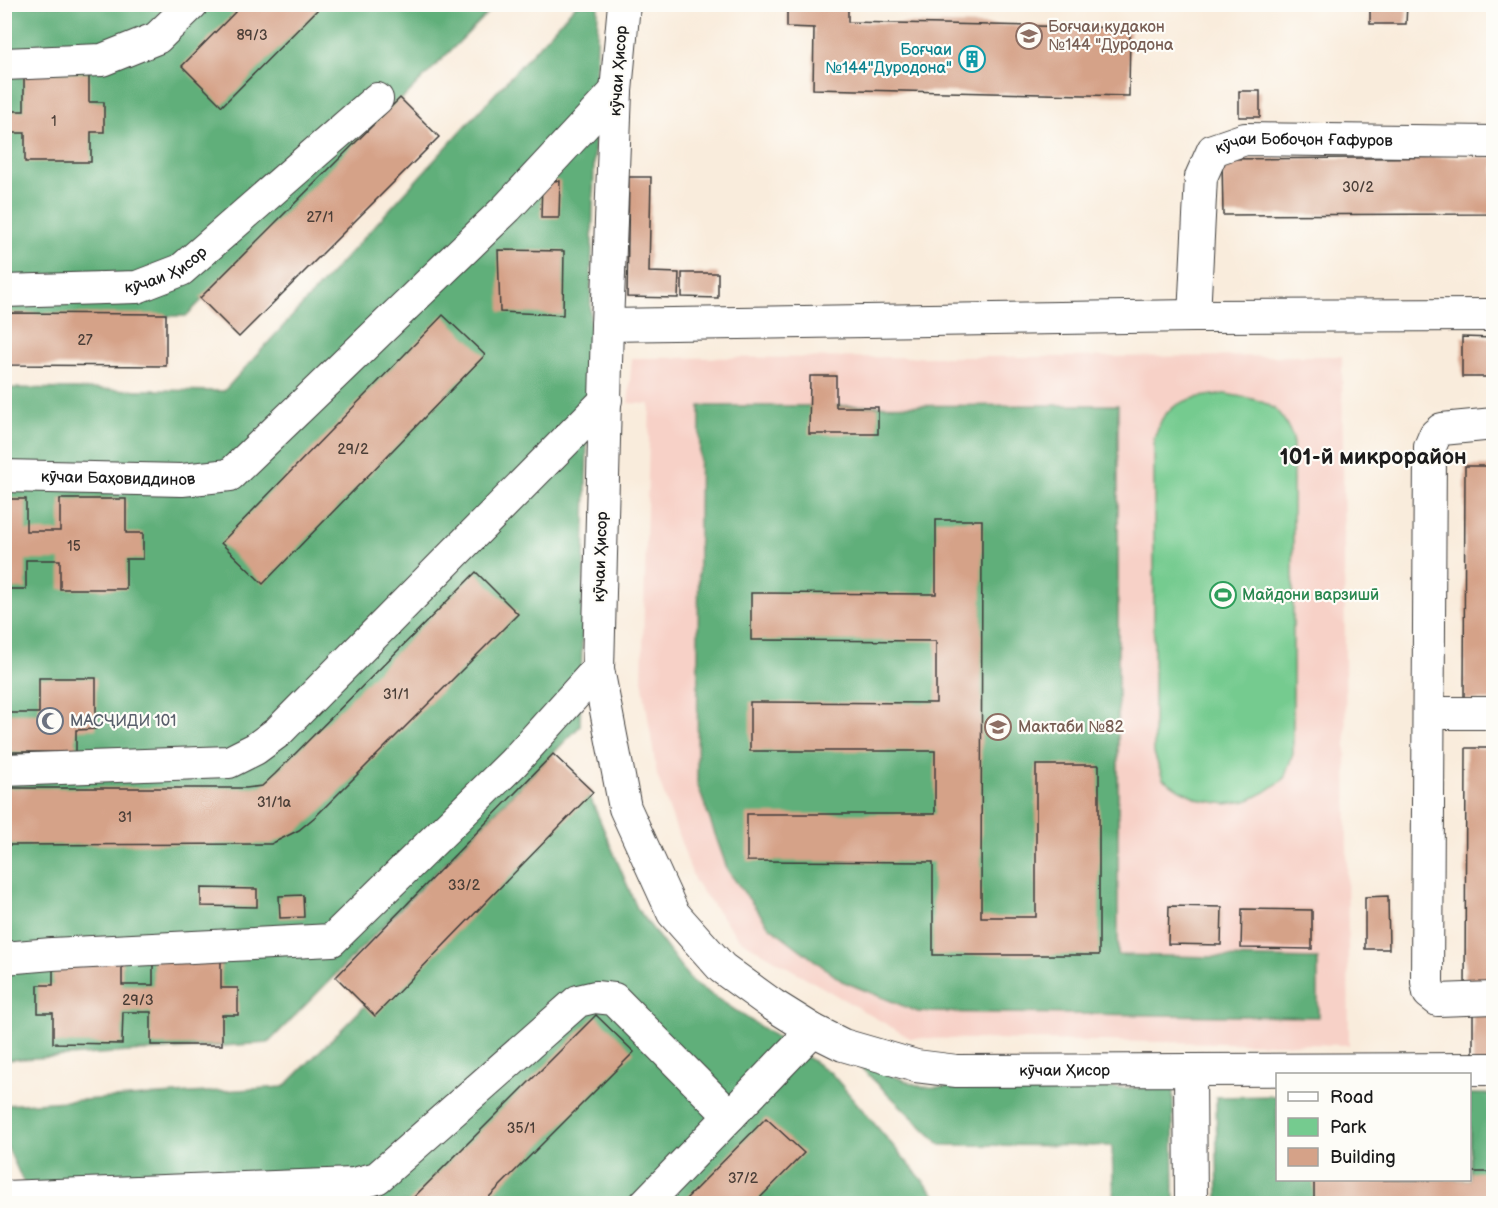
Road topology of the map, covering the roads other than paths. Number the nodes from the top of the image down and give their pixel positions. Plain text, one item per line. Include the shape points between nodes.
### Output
1 (192, 4) edge
2 (624, 4) edge
3 (4, 64) edge
4 (616, 91) junction
5 (376, 99) dead end
6 (1494, 142) edge
7 (4, 291) edge
8 (1494, 315) edge
9 (1194, 316) junction
10 (607, 325) junction
11 (606, 400) junction
12 (1494, 424) edge
13 (4, 476) edge
14 (598, 669) junction
15 (1429, 713) junction
16 (1494, 713) edge
17 (4, 770) edge
18 (4, 958) edge
19 (1494, 998) edge
20 (813, 1030) junction
21 (1494, 1069) edge
22 (1190, 1070) junction
23 (730, 1116) junction
24 (4, 1197) edge
25 (645, 1203) edge
26 (1191, 1203) edge

1 - 3 street via 157,39 102,60
2 - 4 street, кӯчаи Ҳисор
4 - 10 street, кӯчаи Ҳисор
4 - 13 street, кӯчаи Баҳовиддинов via 507,208 230,475 182,480
5 - 7 street, кӯчаи Ҳисор via 181,270 137,287
6 - 9 street, кӯчаи Бобоҷон Ғафуров via 1245,139 1213,150 1201,177
8 - 9 street
9 - 10 street
10 - 11 street, кӯчаи Ҳисор
11 - 14 street, кӯчаи Ҳисор
11 - 17 street via 278,732 255,749 229,762
12 - 15 street via 1442,429 1431,447
14 - 18 street via 513,763 332,940
14 - 20 street, кӯчаи Ҳисор via 625,808 673,913 722,968
15 - 16 street
15 - 19 street via 1429,993 1438,1000
20 - 22 street, кӯчаи Ҳисор via 843,1045 916,1066 957,1071
20 - 23 street
21 - 22 street
22 - 26 street
23 - 24 street via 614,999 595,998 578,1001 377,1178 354,1184
23 - 25 street

